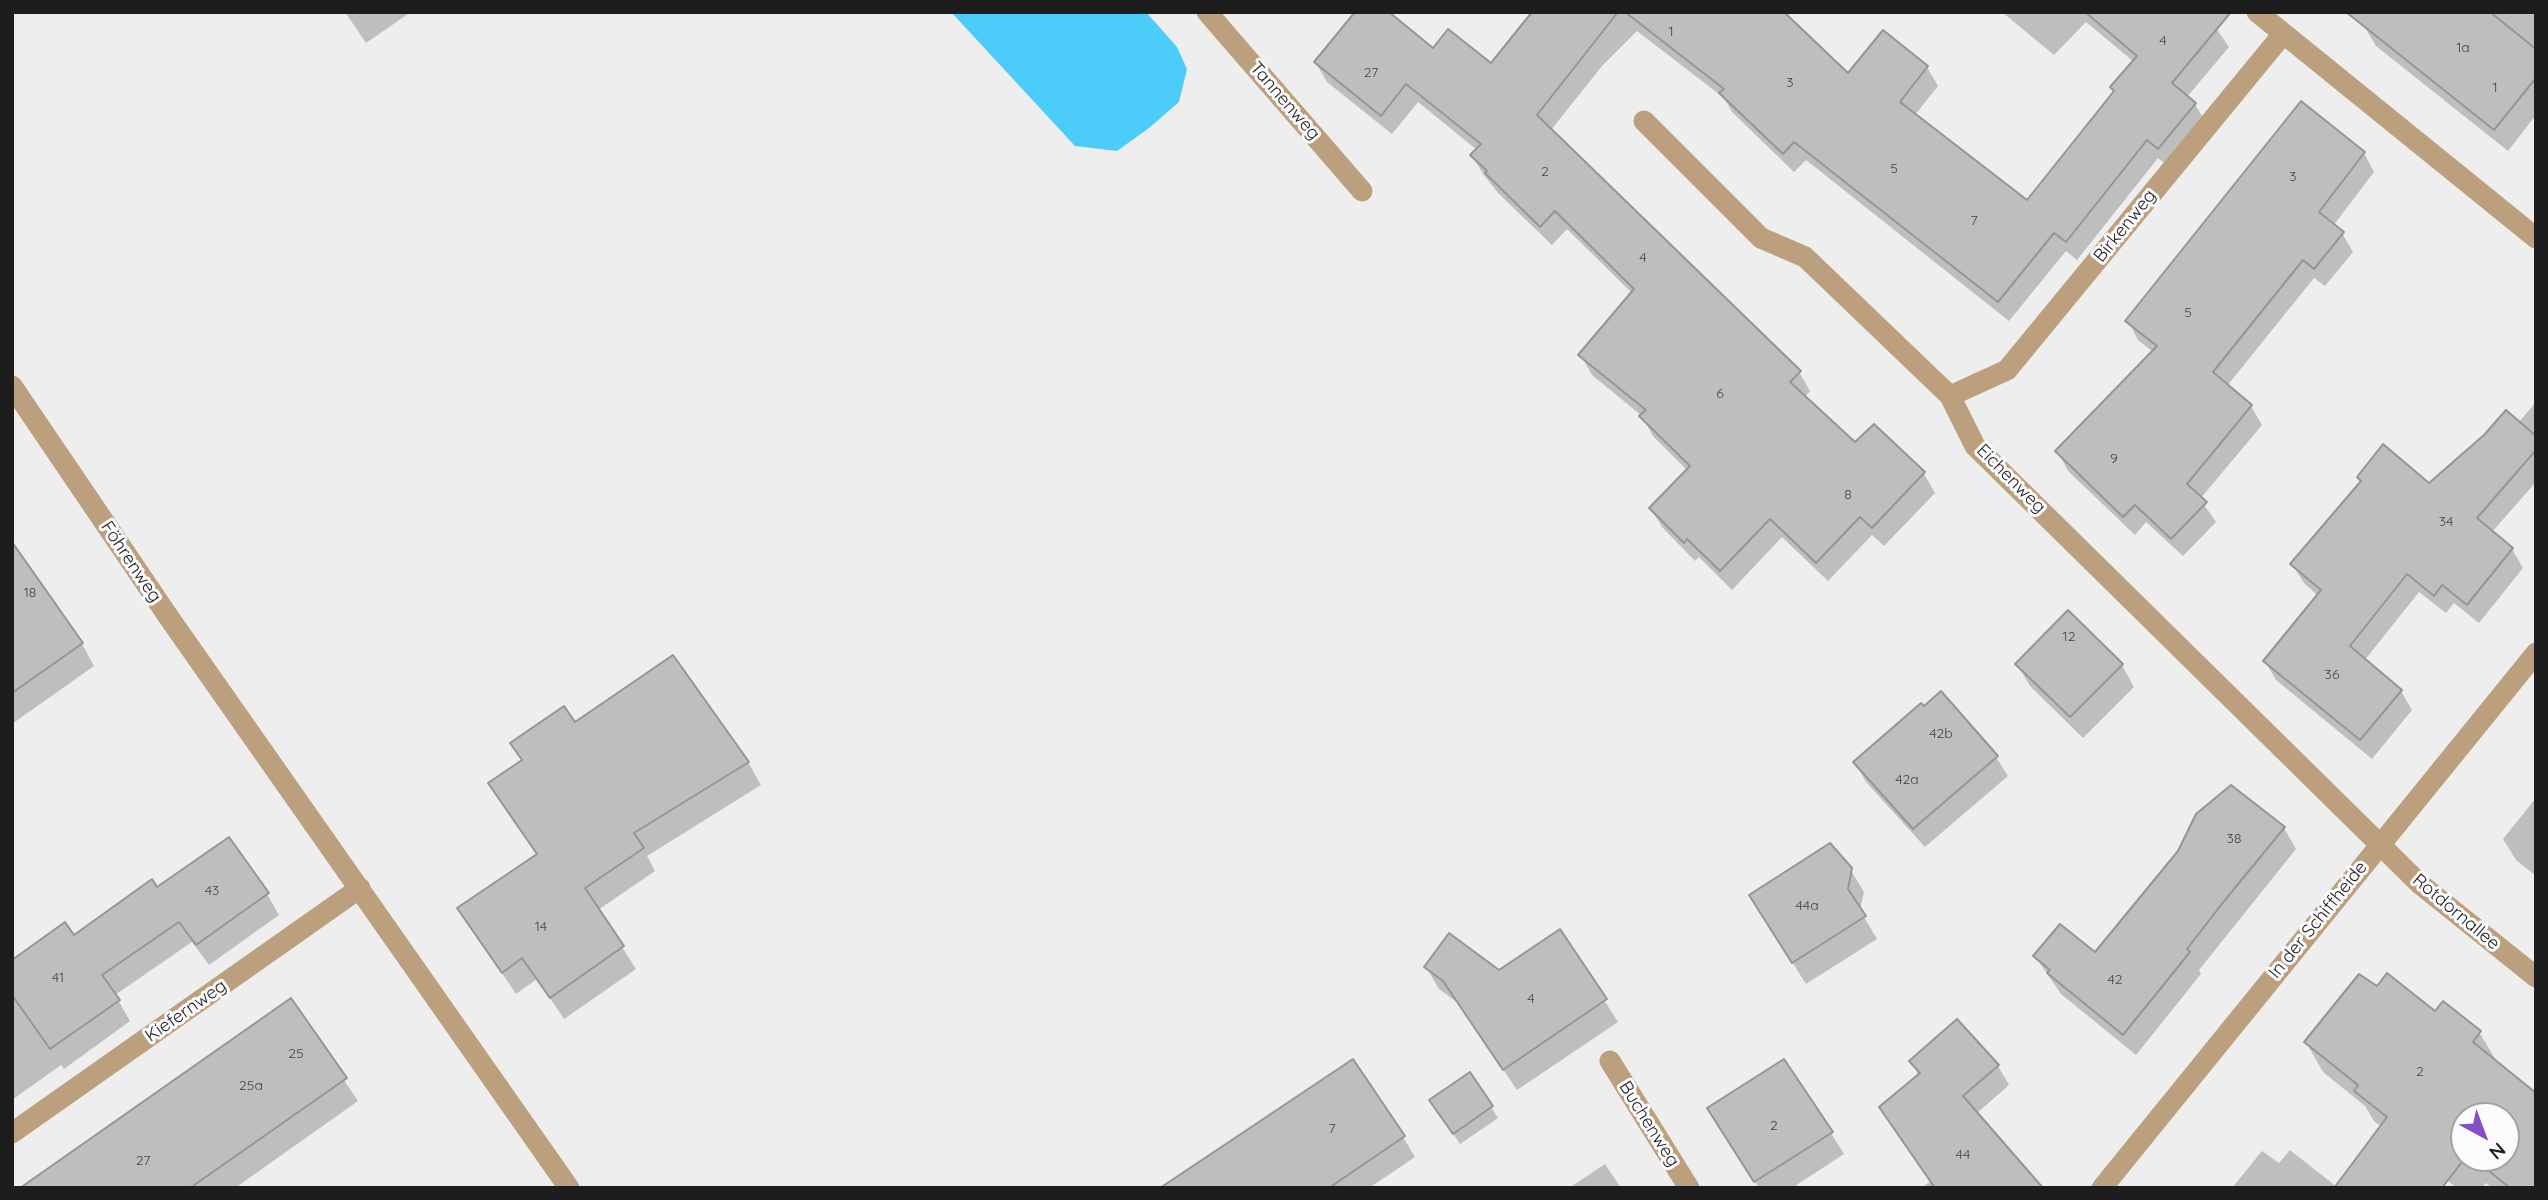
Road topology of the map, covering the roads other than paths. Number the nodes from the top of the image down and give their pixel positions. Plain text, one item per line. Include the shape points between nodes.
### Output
1 (1207, 12) edge
2 (2257, 12) edge
3 (2283, 34) junction
4 (1644, 121) dead end
5 (1362, 191) dead end
6 (2536, 238) edge
7 (12, 386) edge
8 (1950, 397) junction
9 (2536, 653) edge
10 (2380, 843) junction
11 (360, 888) junction
12 (2536, 977) edge
13 (1610, 1061) dead end
14 (12, 1133) edge
15 (569, 1188) edge
16 (1689, 1188) edge
17 (2102, 1188) edge

1 - 5 street, Tannenweg
2 - 3 street
3 - 6 street
3 - 8 street, Birkenweg via 2007,370
4 - 8 street, Eichenweg via 1760,238 1805,257
7 - 11 street, Föhrenweg
8 - 10 street, Eichenweg via 1975,446
9 - 10 street, In der Schiffheide
10 - 12 street, Rotdornallee via 2420,884
10 - 17 street, In der Schiffheide
11 - 14 street, Kiefernweg
11 - 15 street
13 - 16 street, Buchenweg

